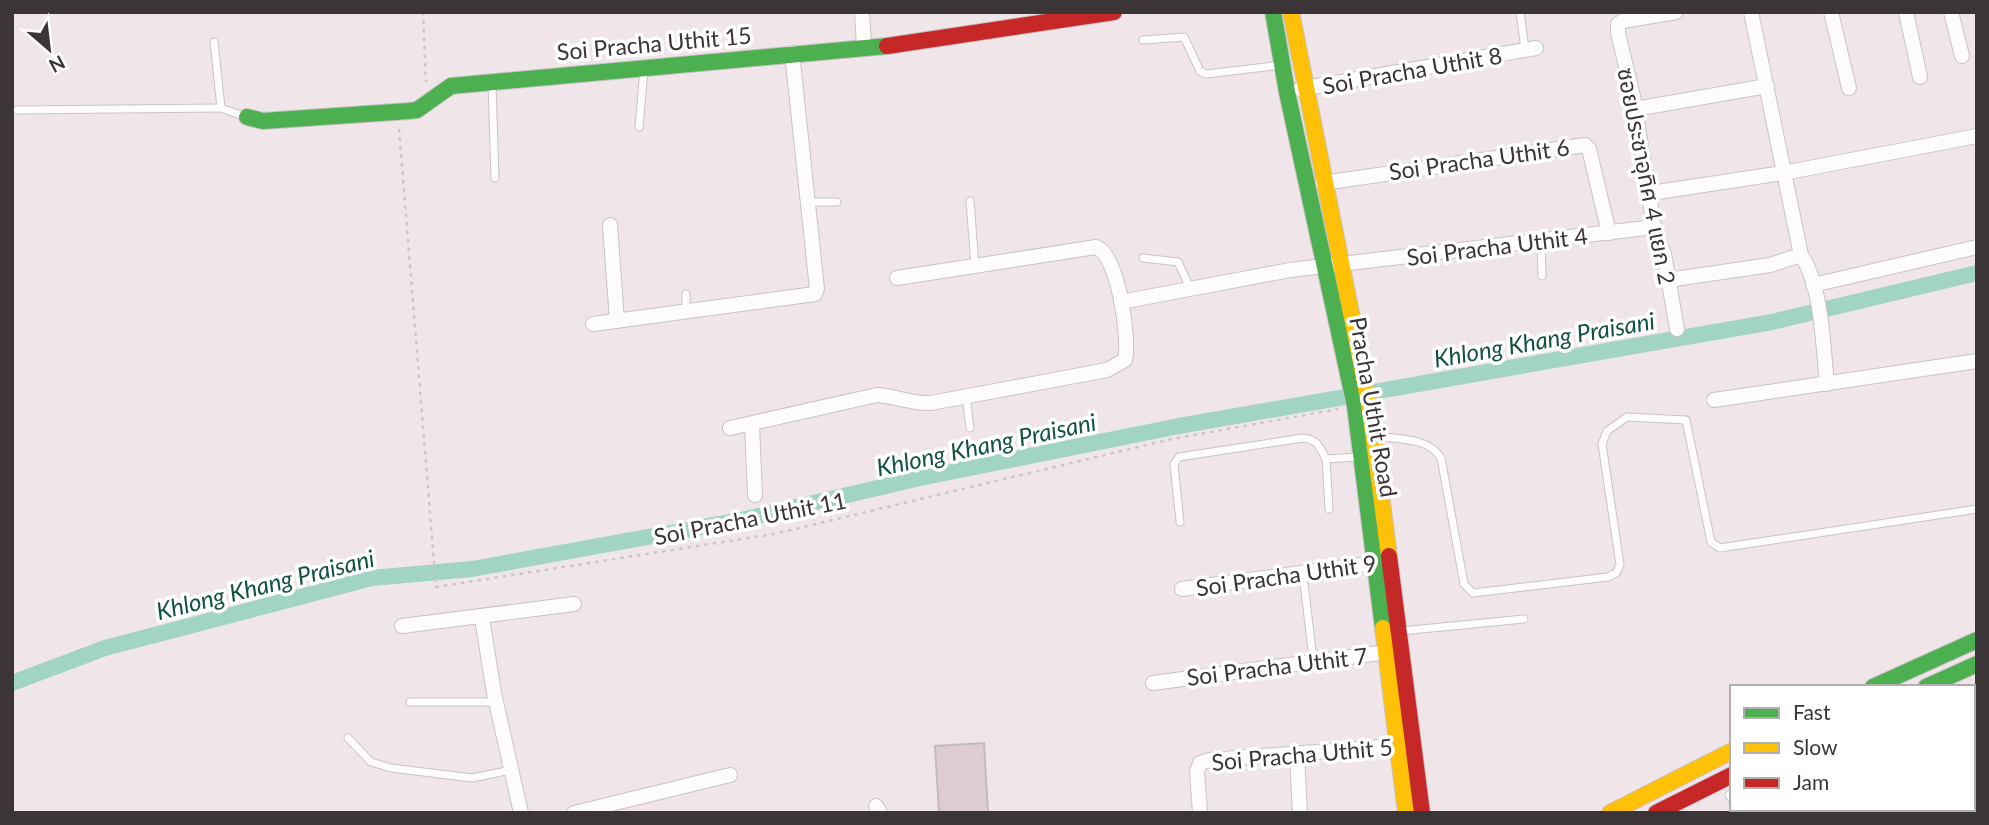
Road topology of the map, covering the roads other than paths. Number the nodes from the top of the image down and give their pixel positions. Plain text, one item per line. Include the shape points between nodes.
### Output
1 (862, 12) edge
2 (1114, 12) edge
3 (1273, 12) edge
4 (1291, 12) edge
5 (1520, 12) edge
6 (1676, 12) edge
7 (1751, 12) edge
8 (1831, 12) edge
9 (1906, 12) edge
10 (1951, 12) edge
11 (1143, 40) dead end
12 (214, 42) dead end
13 (864, 48) junction
14 (1531, 49) joint
15 (792, 53) junction
16 (1962, 56) dead end
17 (1282, 65) junction
18 (644, 66) junction
19 (1920, 77) dead end
20 (492, 82) junction
21 (1767, 86) junction
22 (1849, 88) dead end
23 (1305, 89) junction
24 (1287, 92) junction
25 (221, 108) junction
26 (1635, 109) junction
27 (17, 110) dead end
28 (247, 117) joint
29 (639, 127) dead end
30 (1977, 136) edge
31 (1783, 173) junction
32 (495, 178) dead end
33 (1323, 183) junction
34 (1651, 193) junction
35 (970, 201) dead end
36 (808, 202) junction
37 (837, 202) dead end
38 (610, 225) dead end
39 (1654, 226) junction
40 (1609, 233) junction
41 (1541, 242) junction
42 (1977, 247) edge
43 (1801, 255) junction
44 (1143, 258) dead end
45 (975, 265) junction
46 (1332, 265) junction
47 (1542, 276) dead end
48 (897, 278) dead end
49 (1668, 280) junction
50 (1813, 285) junction
51 (1190, 288) junction
52 (686, 295) dead end
53 (1121, 302) junction
54 (686, 312) junction
55 (617, 321) junction
56 (593, 324) dead end
57 (1677, 328) dead end
58 (1977, 361) edge
59 (1827, 384) junction
60 (966, 396) junction
61 (1714, 400) dead end
62 (1362, 405) junction
63 (752, 424) junction
64 (730, 428) dead end
65 (970, 428) dead end
66 (1374, 436) junction
67 (1363, 457) junction
68 (1326, 459) junction
69 (755, 495) dead end
70 (1329, 509) dead end
71 (1977, 509) edge
72 (1180, 522) dead end
73 (1382, 562) junction
74 (1303, 575) junction
75 (1182, 589) dead end
76 (574, 604) dead end
77 (482, 618) junction
78 (1524, 619) dead end
79 (402, 626) dead end
80 (1390, 633) junction
81 (1977, 640) edge
82 (1312, 650) dead end
83 (1393, 651) junction
84 (1977, 653) edge
85 (1977, 664) edge
86 (1153, 683) dead end
87 (1877, 685) edge
88 (1906, 685) edge
89 (1930, 685) edge
90 (410, 702) dead end
91 (496, 702) junction
92 (348, 738) dead end
93 (1405, 745) junction
94 (1730, 752) edge
95 (1297, 755) junction
96 (1730, 765) edge
97 (511, 770) junction
98 (730, 775) dead end
99 (1730, 776) edge
100 (521, 813) edge
101 (574, 813) edge
102 (1200, 813) edge
103 (1300, 813) edge
104 (1406, 813) edge
105 (1422, 813) edge
106 (1610, 813) edge
107 (1635, 813) edge
108 (1656, 813) edge

1 - 13 street
2 - 13 main road, Soi Pracha Uthit 15
3 - 17 main road, Pracha Uthit Road
4 - 23 main road, Pracha Uthit Road
5 - 14 lane
6 - 26 street, ซอยประชาอุทิศ 4 แยก 2 via 1618,24
7 - 21 street
8 - 22 street
9 - 19 street
10 - 16 street
11 - 17 lane via 1184,37 1200,71 1206,74
12 - 25 lane
13 - 15 main road, Soi Pracha Uthit 15
14 - 23 street, Soi Pracha Uthit 8
15 - 18 main road, Soi Pracha Uthit 15
15 - 36 street
17 - 24 main road, Pracha Uthit Road
18 - 20 main road, Soi Pracha Uthit 15
18 - 29 lane
20 - 28 main road, Soi Pracha Uthit 15 via 452,86 417,110 263,121
20 - 32 lane
21 - 26 street
21 - 31 street
23 - 24 street, Soi Pracha Uthit 8
23 - 33 main road, Pracha Uthit Road
24 - 46 main road, Pracha Uthit Road
25 - 27 lane
25 - 28 lane
26 - 34 street, ซอยประชาอุทิศ 4 แยก 2
30 - 31 street
31 - 34 street
31 - 43 street
33 - 40 street, Soi Pracha Uthit 6 via 1585,145 1590,149
33 - 46 main road, Pracha Uthit Road
34 - 39 street, ซอยประชาอุทิศ 4 แยก 2
35 - 45 lane
36 - 37 lane
36 - 54 street via 815,294
38 - 55 street
39 - 40 street, Soi Pracha Uthit 4
39 - 49 street, ซอยประชาอุทิศ 4 แยก 2
40 - 41 street, Soi Pracha Uthit 4
41 - 46 street, Soi Pracha Uthit 4
41 - 47 lane
42 - 50 street
43 - 49 street via 1770,265
43 - 50 street
44 - 51 lane via 1178,262
45 - 48 street
45 - 53 street via 1096,247 1110,258
46 - 51 street, Soi Pracha Uthit 4
46 - 62 main road, Pracha Uthit Road
49 - 57 street, ซอยประชาอุทิศ 4 แยก 2
50 - 59 street
51 - 53 street, Soi Pracha Uthit 4
52 - 54 lane
53 - 60 street via 1126,354 1118,366
54 - 55 street
55 - 56 street
58 - 59 street
59 - 61 street
60 - 63 street via 917,404 877,395
60 - 65 lane
62 - 66 main road, Pracha Uthit Road
62 - 67 main road, Pracha Uthit Road
63 - 64 street
63 - 69 street
66 - 71 lane via 1419,442 1437,450 1464,584 1473,593 1616,573 1620,565 1602,444 1607,432 1627,417 1686,420 1711,542 1720,548
66 - 73 main road, Pracha Uthit Road
67 - 68 lane
67 - 73 main road, Pracha Uthit Road
68 - 70 lane
68 - 72 lane via 1311,438 1179,457 1174,464
73 - 74 street, Soi Pracha Uthit 9
73 - 80 main road, Pracha Uthit Road
74 - 75 street, Soi Pracha Uthit 9
74 - 82 lane
76 - 77 street
77 - 79 street
77 - 91 street
78 - 80 lane
80 - 83 main road, Pracha Uthit Road
81 - 87 main road
83 - 86 street, Soi Pracha Uthit 7
83 - 93 main road, Pracha Uthit Road
84 - 88 street
85 - 89 main road
90 - 91 lane
91 - 97 street
92 - 97 lane via 371,762 391,768 472,778
93 - 95 street, Soi Pracha Uthit 5
93 - 104 main road, Pracha Uthit Road
93 - 105 main road, Pracha Uthit Road
94 - 106 main road
95 - 102 street, Soi Pracha Uthit 5 via 1200,763
95 - 103 street
96 - 107 street
97 - 100 street
98 - 101 street
99 - 108 main road

